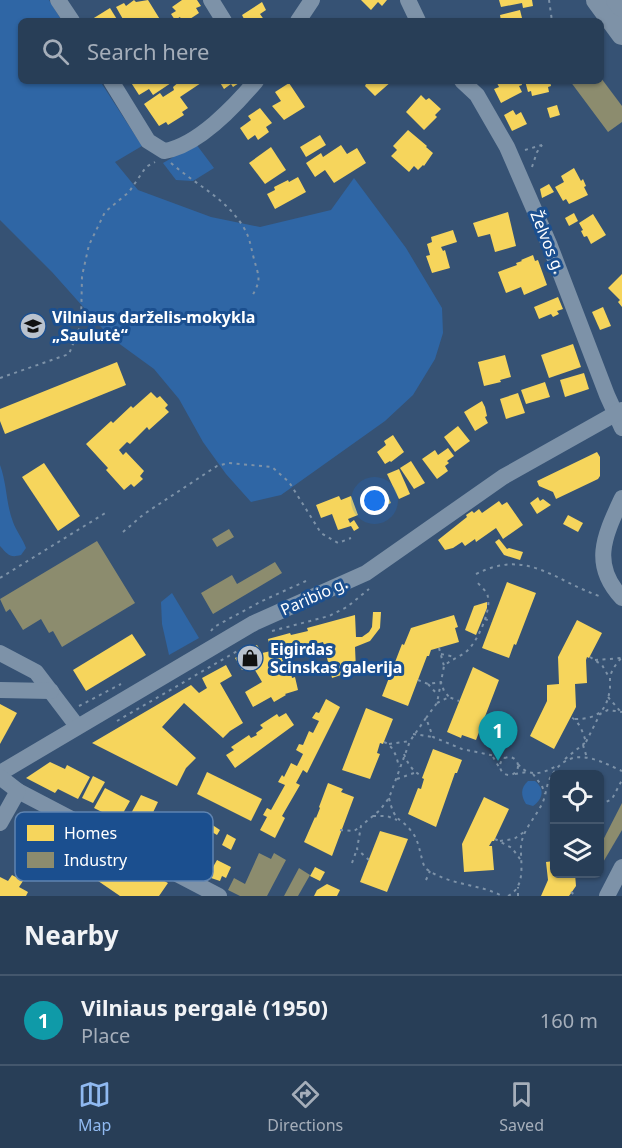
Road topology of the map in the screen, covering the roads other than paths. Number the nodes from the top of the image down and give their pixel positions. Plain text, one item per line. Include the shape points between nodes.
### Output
1 (58, 0) edge
2 (211, 0) edge
3 (312, 0) edge
4 (408, 0) edge
5 (597, 0) edge
6 (617, 0) edge
7 (622, 6) edge
8 (70, 18) edge
9 (223, 18) edge
10 (300, 18) edge
11 (417, 18) edge
12 (622, 34) edge
13 (113, 84) edge
14 (253, 84) edge
15 (465, 84) edge
16 (620, 417) edge
17 (622, 498) edge
18 (616, 598) edge
19 (0, 653) edge
20 (0, 690) edge
21 (51, 691) junction
22 (77, 726) junction
23 (0, 775) edge
24 (18, 791) junction
25 (55, 812) edge
26 (0, 823) edge
27 (622, 867) edge
28 (177, 881) edge
29 (193, 890) edge
30 (219, 896) edge
31 (607, 896) edge

1 - 8 street
2 - 9 street
3 - 10 street
4 - 11 street
5 - 12 highway
6 - 7 highway
13 - 14 street via 148,141 164,154 197,136
15 - 16 street, Želvos g. via 477,95 510,154
16 - 22 street, Paribio g. via 503,477 366,573 254,623 103,703
17 - 18 street via 602,551
19 - 21 street via 36,672
20 - 21 street
21 - 22 street
22 - 23 street, Paribio g.
23 - 24 street
24 - 25 street
24 - 26 street
27 - 31 street
28 - 29 street
29 - 30 street

